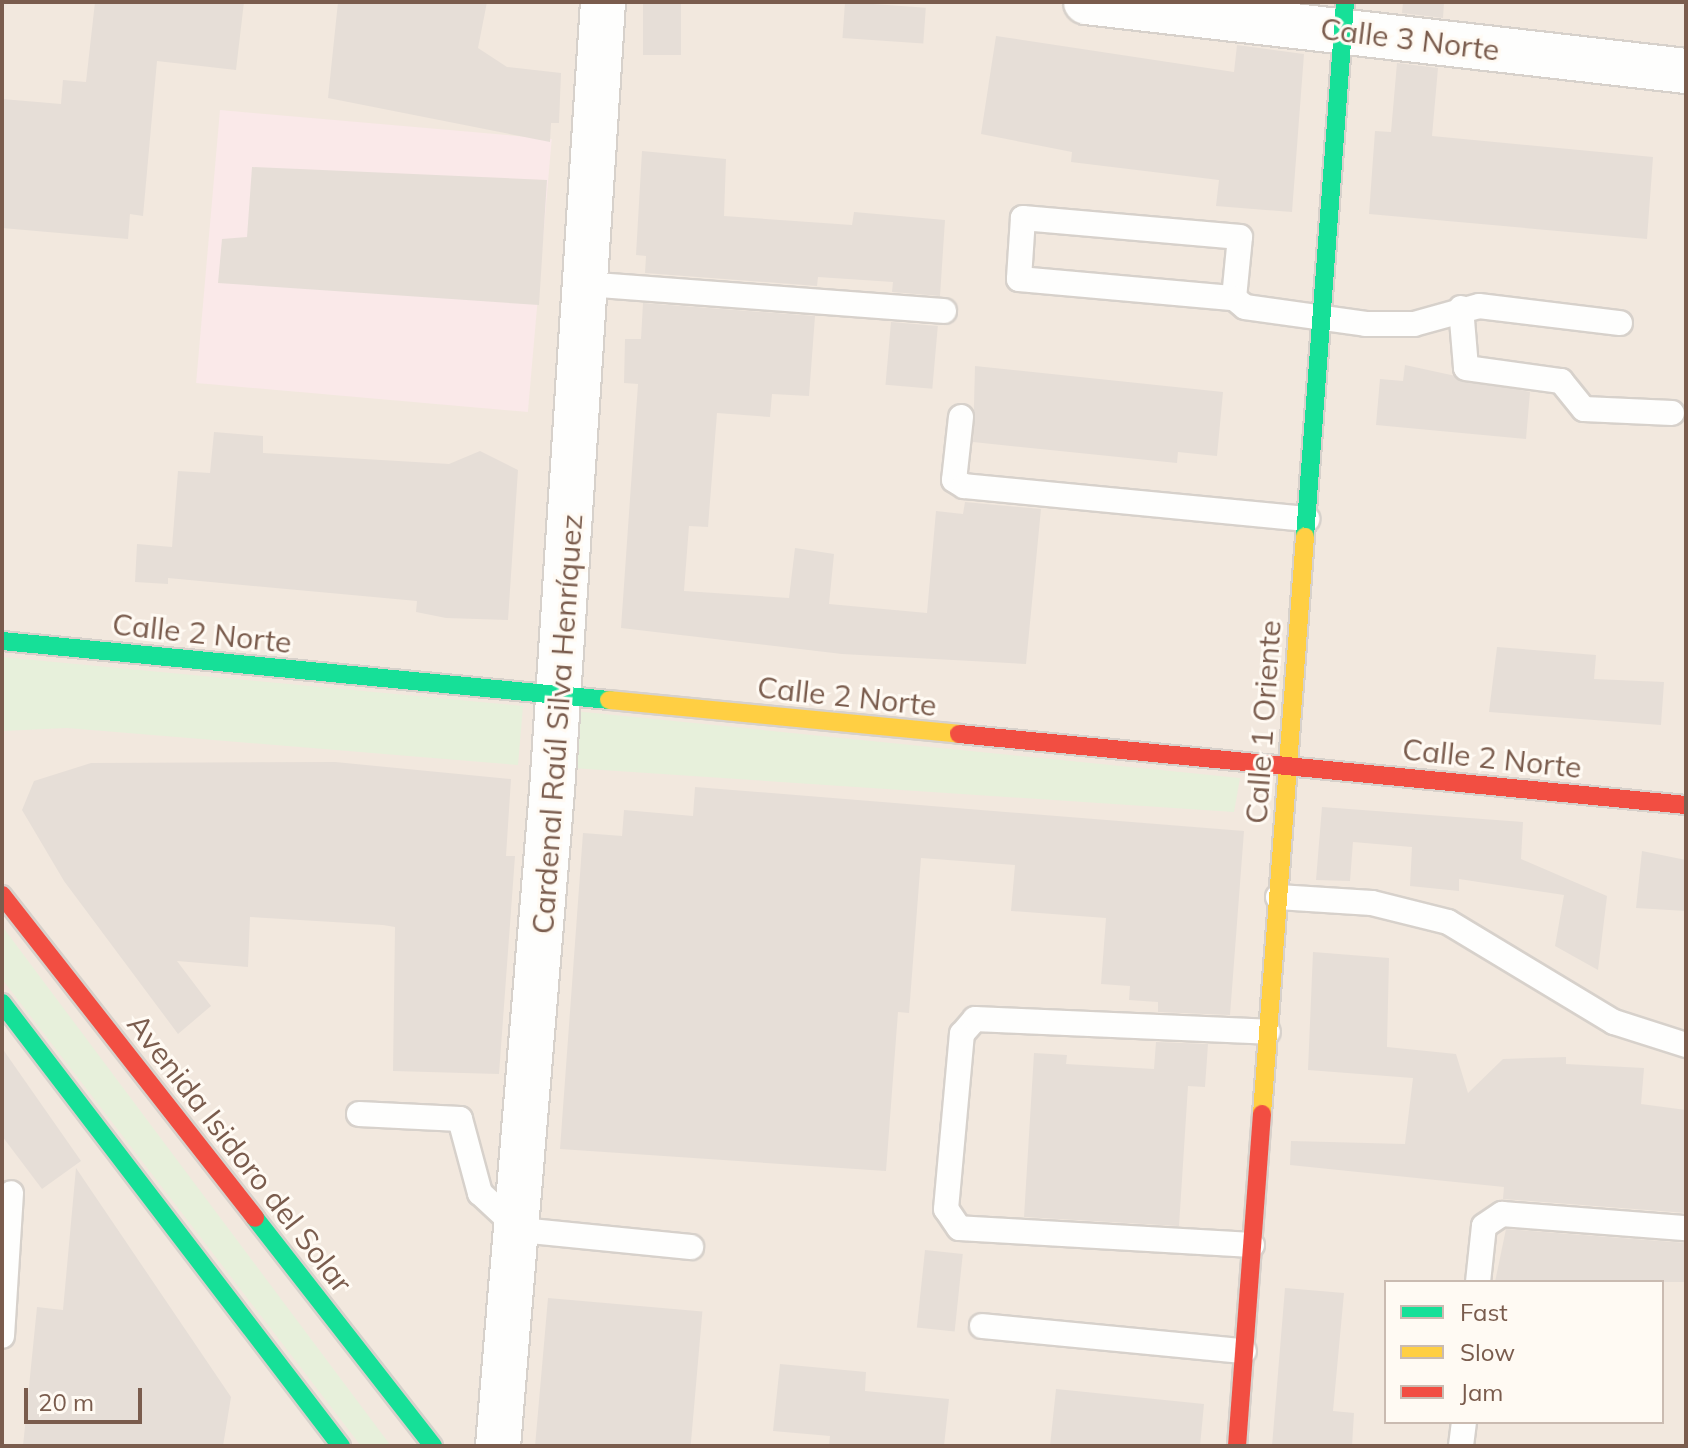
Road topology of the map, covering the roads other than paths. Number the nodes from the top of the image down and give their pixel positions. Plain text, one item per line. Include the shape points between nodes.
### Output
1 (603, 2) edge
2 (1086, 2) edge
3 (1344, 17) edge
4 (1686, 71) edge
5 (585, 284) junction
6 (1234, 298) junction
7 (1461, 308) junction
8 (944, 311) dead end
9 (1322, 319) junction
10 (1620, 323) dead end
11 (1672, 413) dead end
12 (961, 417) dead end
13 (1307, 519) junction
14 (2, 641) edge
15 (559, 696) junction
16 (1288, 766) junction
17 (1686, 805) edge
18 (2, 895) edge
19 (1278, 897) junction
20 (2, 1003) edge
21 (1268, 1032) junction
22 (1686, 1045) edge
23 (359, 1114) dead end
24 (11, 1193) dead end
25 (1686, 1228) edge
26 (520, 1230) junction
27 (1252, 1245) junction
28 (691, 1247) dead end
29 (1478, 1280) edge
30 (982, 1326) dead end
31 (2, 1336) edge
32 (1244, 1351) junction
33 (1464, 1424) edge
34 (341, 1446) edge
35 (433, 1446) edge
36 (498, 1446) edge
37 (1237, 1446) edge
38 (1461, 1446) edge

1 - 5 street, Cardenal Raúl Silva Henríquez
2 - 3 street, Calle 3 Norte
3 - 4 street, Calle 3 Norte
3 - 9 main road, Calle 1 Oriente
5 - 8 lane
5 - 15 street, Cardenal Raúl Silva Henríquez
6 - 6 lane via 1240,237 1023,218 1019,279
6 - 9 lane via 1245,307
7 - 9 lane via 1414,324
7 - 10 lane
7 - 11 lane via 1466,368 1561,381 1584,409
9 - 13 main road, Calle 1 Oriente
12 - 13 lane via 954,480 964,486
13 - 16 main road, Calle 1 Oriente
14 - 15 main road, Calle 2 Norte
15 - 16 main road, Calle 2 Norte
15 - 26 street, Cardenal Raúl Silva Henríquez
16 - 17 main road, Calle 2 Norte
16 - 19 main road, Calle 1 Oriente
18 - 35 main road, Avenida Isidoro del Solar
19 - 21 main road, Calle 1 Oriente
19 - 22 lane via 1372,903 1448,922 1614,1022
20 - 34 main road
21 - 27 main road, Calle 1 Oriente
21 - 27 lane via 975,1019 962,1034 946,1209 959,1228
23 - 26 lane via 460,1119 480,1193
24 - 31 lane
25 - 29 lane via 1502,1214 1484,1226
26 - 28 lane
26 - 36 street, Cardenal Raúl Silva Henríquez
27 - 32 main road, Calle 1 Oriente
30 - 32 lane
32 - 37 main road, Calle 1 Oriente
33 - 38 lane

